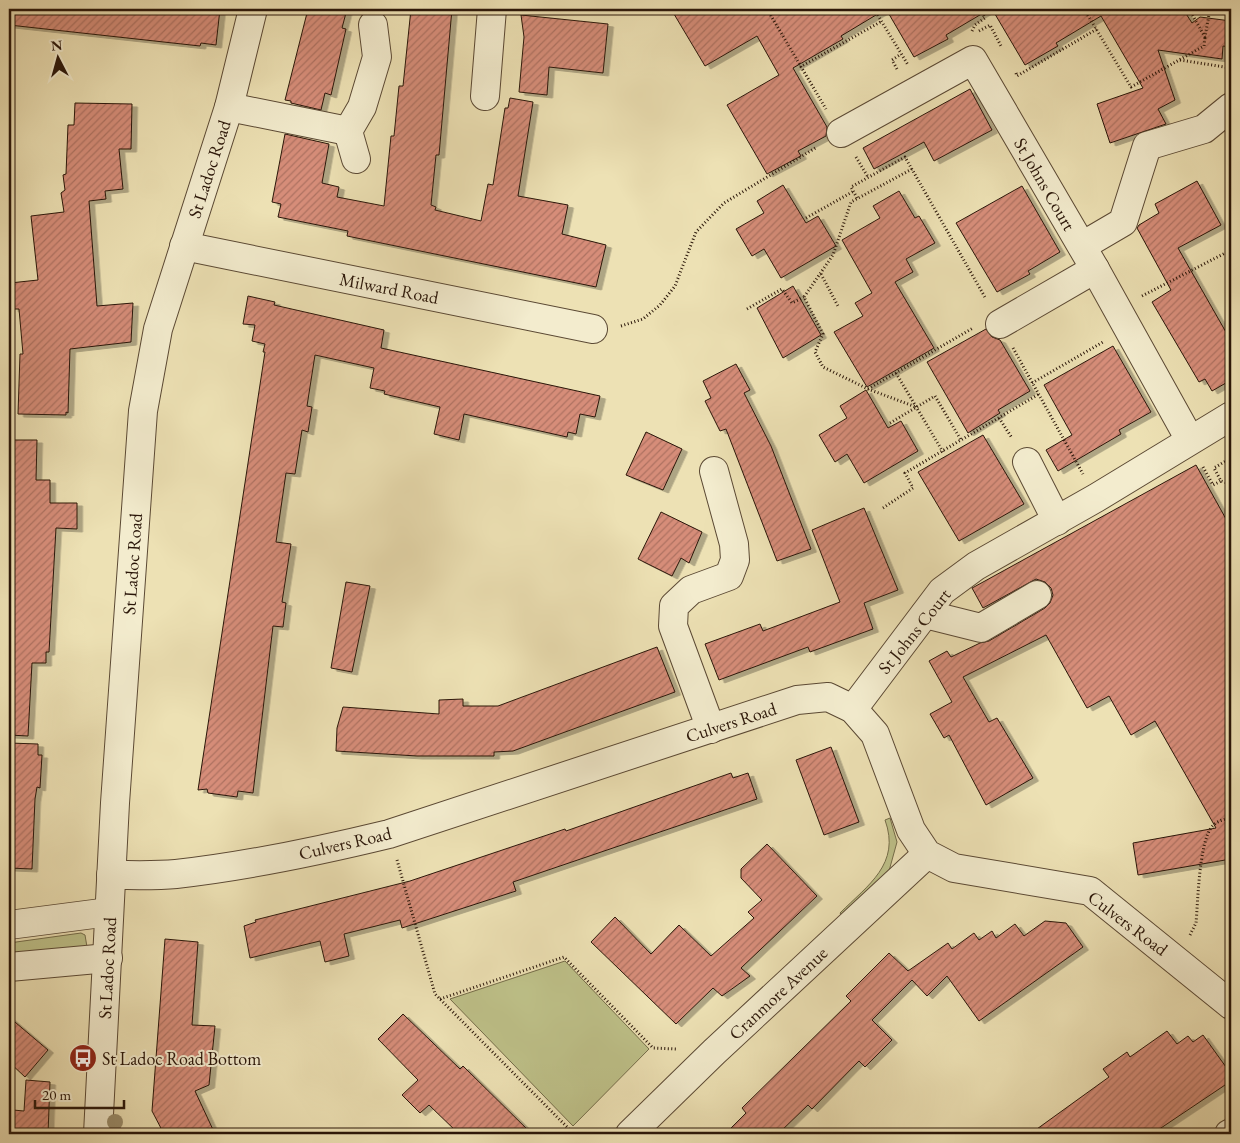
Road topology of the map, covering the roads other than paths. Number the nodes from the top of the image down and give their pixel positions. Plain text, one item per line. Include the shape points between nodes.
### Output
1 (254, 9) edge
2 (492, 9) edge
3 (373, 25) dead end
4 (485, 96) dead end
5 (230, 107) junction
6 (1231, 107) edge
7 (348, 131) junction
8 (841, 133) road end
9 (356, 159) dead end
10 (184, 246) junction
11 (1088, 257) junction
12 (997, 320) road end
13 (593, 329) road end
14 (1231, 416) edge
15 (1190, 440) junction
16 (1026, 462) dead end
17 (714, 471) dead end
18 (1057, 521) junction
19 (1037, 595) dead end
20 (924, 614) junction
21 (853, 709) junction
22 (711, 728) junction
23 (927, 854) junction
24 (111, 875) junction
25 (110, 912) junction
26 (9, 925) edge
27 (108, 958) junction
28 (9, 968) edge
29 (1231, 1004) edge
30 (98, 1134) edge
31 (630, 1134) edge

1 - 5 street, St Ladoc Road
2 - 4 street
3 - 7 street via 377,57 362,107
5 - 7 street
5 - 10 street, St Ladoc Road
6 - 11 street via 1204,129 1147,146 1122,222
7 - 9 street
8 - 11 street, St Johns Court via 973,60
10 - 13 street, Milward Road
10 - 24 street, St Ladoc Road via 158,329 143,411
11 - 12 street
11 - 15 street, St Johns Court
14 - 15 street, St Johns Court
15 - 18 street, St Johns Court
16 - 18 street
17 - 22 street via 734,544 735,560 729,576 691,590 674,606 673,626
18 - 20 street, St Johns Court via 976,566 942,591
19 - 20 street via 981,628
20 - 21 street, St Johns Court
21 - 22 street, Culvers Road via 828,698 797,700
21 - 23 street, Culvers Road via 875,734 912,830
22 - 24 street, Culvers Road via 389,834 321,851 174,874
23 - 29 street, Culvers Road via 954,868 1090,891
23 - 31 street, Cranmore Avenue
24 - 25 street, St Ladoc Road
25 - 26 street
25 - 27 street, St Ladoc Road
27 - 28 street
27 - 30 street, St Ladoc Road

